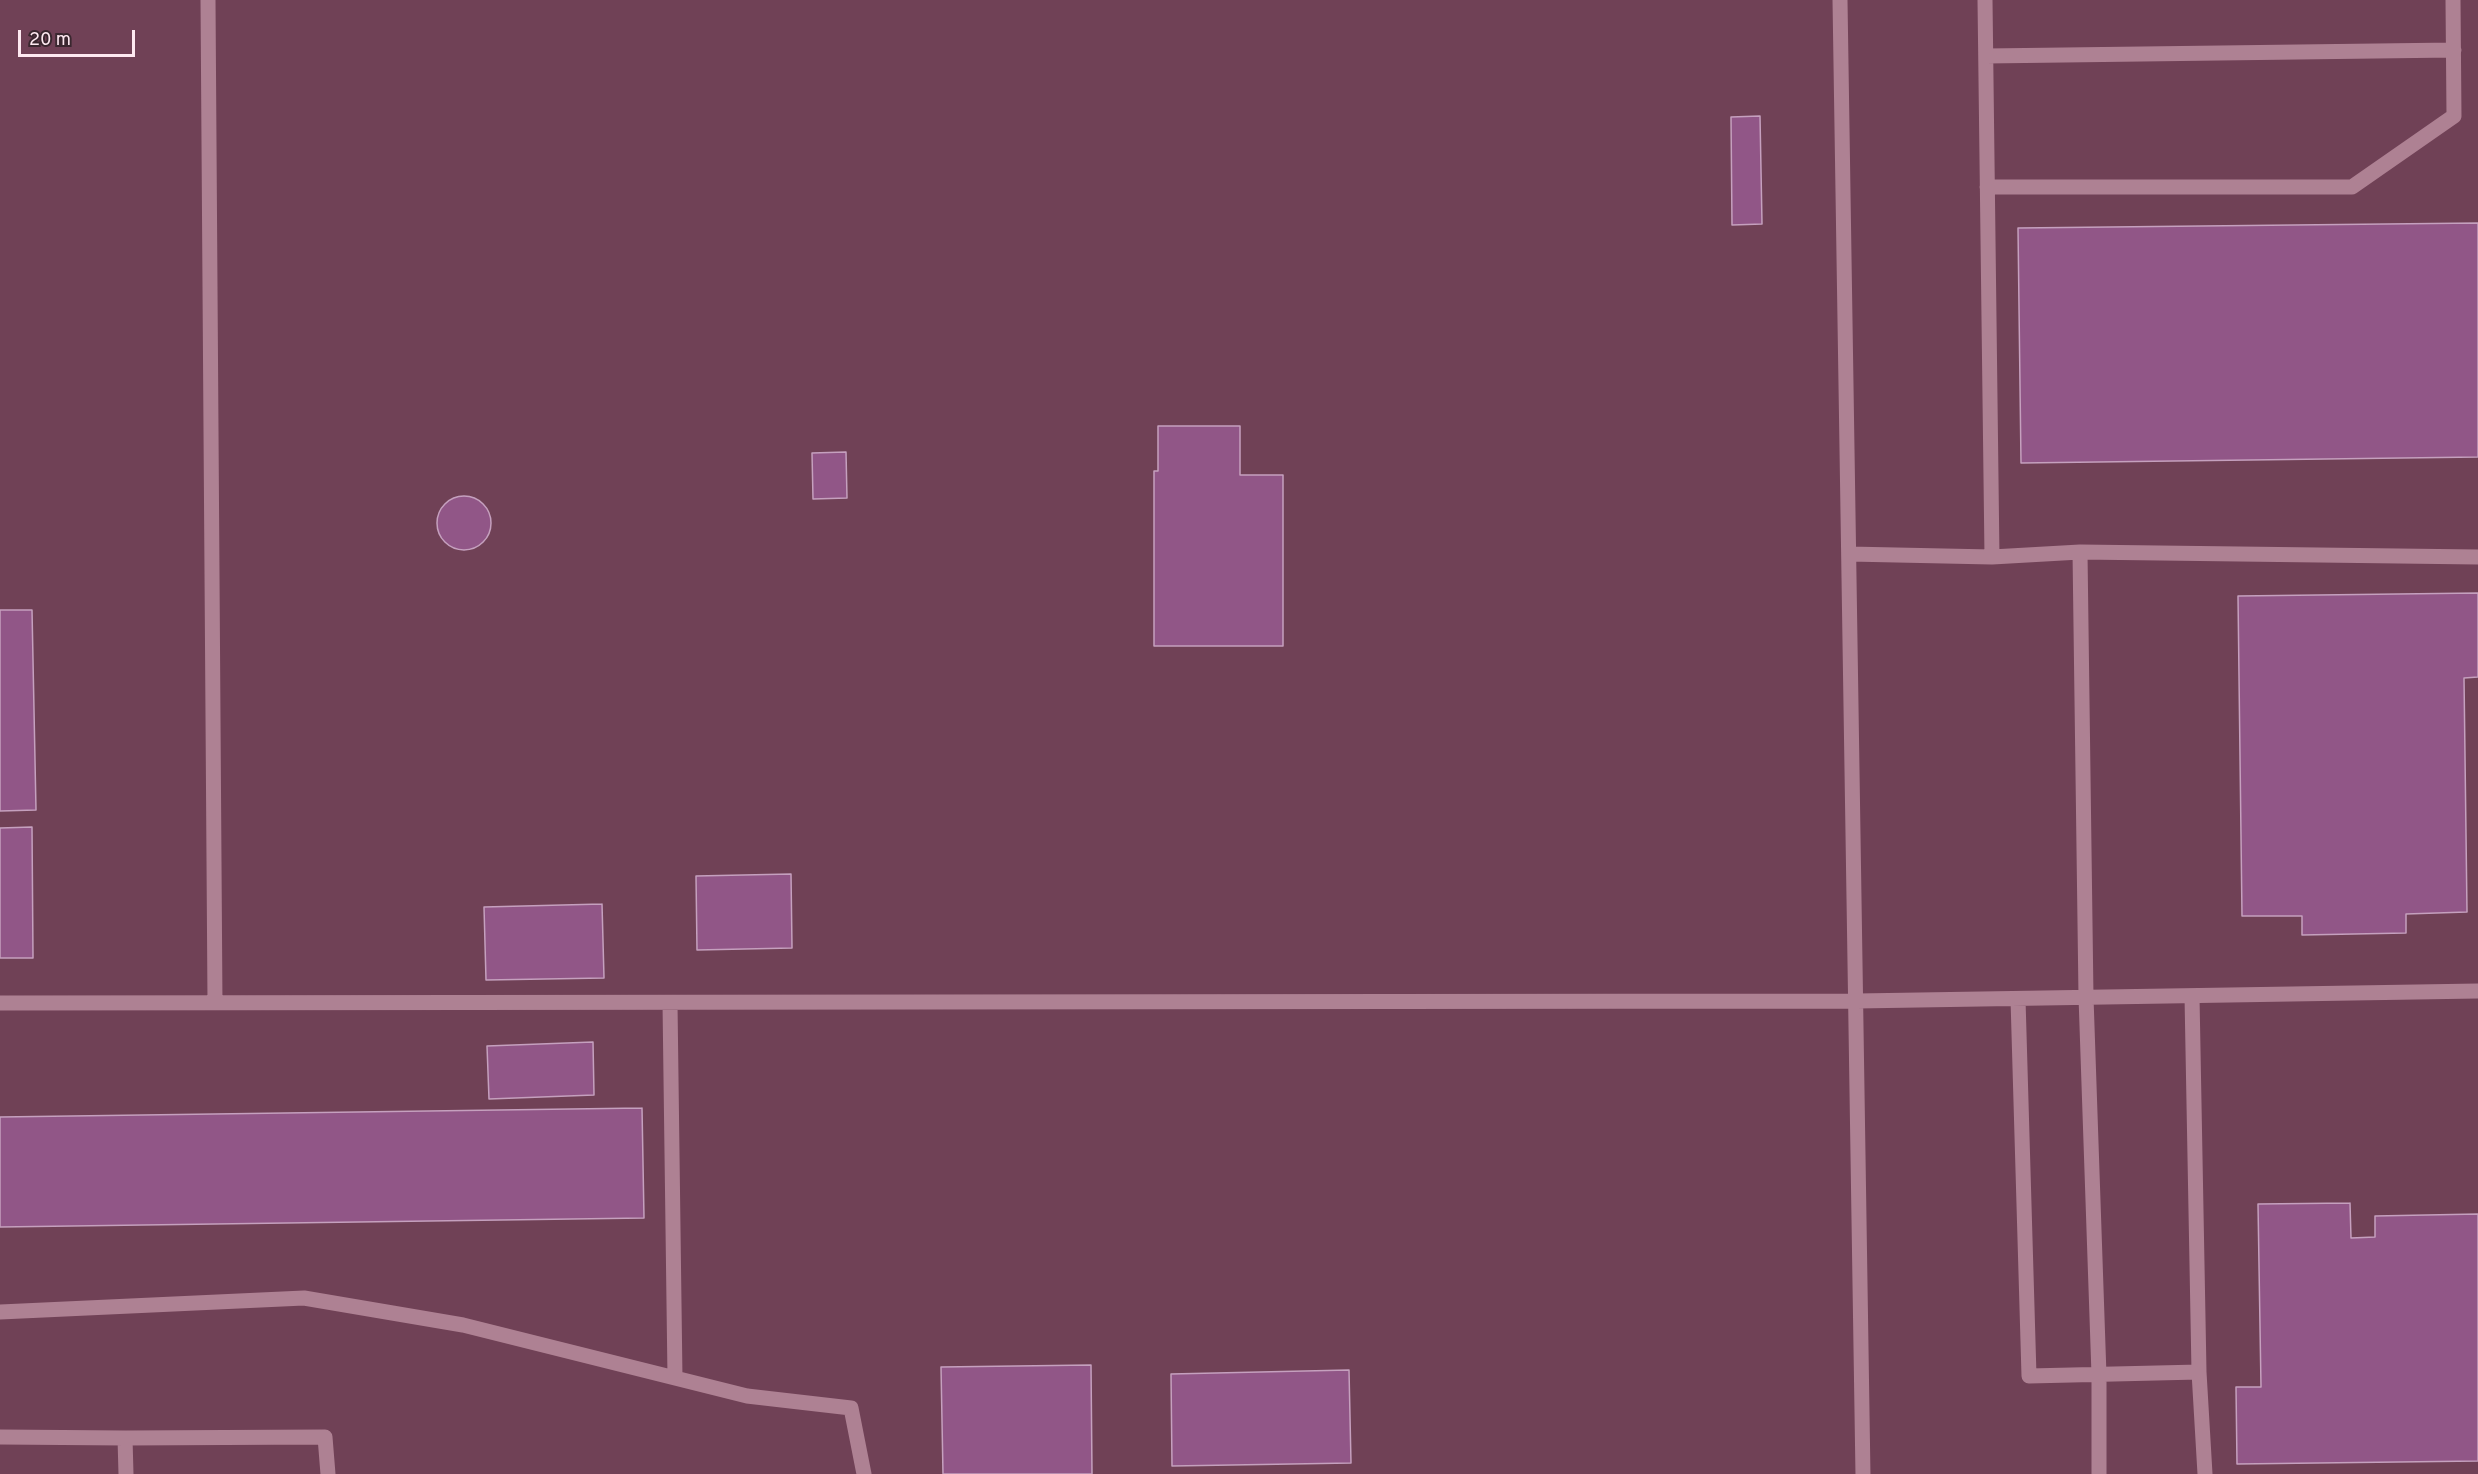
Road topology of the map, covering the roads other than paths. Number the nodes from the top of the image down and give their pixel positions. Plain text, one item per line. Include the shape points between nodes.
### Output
1 (208, 0) edge
2 (1840, 0) edge
3 (1985, 0) edge
4 (2453, 0) edge
5 (2454, 50) junction
6 (1986, 56) junction
7 (1987, 187) junction
8 (2080, 552) junction
9 (1850, 554) junction
10 (1992, 557) junction
11 (2478, 557) edge
12 (2478, 991) edge
13 (2192, 996) junction
14 (2086, 997) junction
15 (2018, 999) junction
16 (1857, 1001) junction
17 (0, 1003) edge
18 (215, 1003) junction
19 (669, 1003) junction
20 (0, 1312) edge
21 (2199, 1372) junction
22 (2100, 1375) junction
23 (675, 1378) junction
24 (0, 1437) edge
25 (125, 1438) junction
26 (126, 1474) edge
27 (328, 1474) edge
28 (864, 1474) edge
29 (1863, 1474) edge
30 (2100, 1474) edge
31 (2205, 1474) edge

1 - 18 lane
2 - 9 lane
3 - 6 lane
4 - 5 lane
5 - 6 lane
5 - 7 lane via 2454,116 2352,187
6 - 7 lane
7 - 10 lane
8 - 10 lane
8 - 11 lane
8 - 14 lane
9 - 10 lane
9 - 16 lane
12 - 13 lane
13 - 14 lane
13 - 21 lane
14 - 15 lane
14 - 22 lane
15 - 16 lane
15 - 22 lane via 2029,1376
16 - 19 lane
16 - 29 lane
17 - 18 lane
18 - 19 lane
19 - 23 lane
20 - 23 lane via 304,1298 463,1325
21 - 22 lane
21 - 31 lane
22 - 30 lane
23 - 28 lane via 747,1396 851,1408
24 - 25 lane
25 - 26 lane
25 - 27 lane via 325,1437

